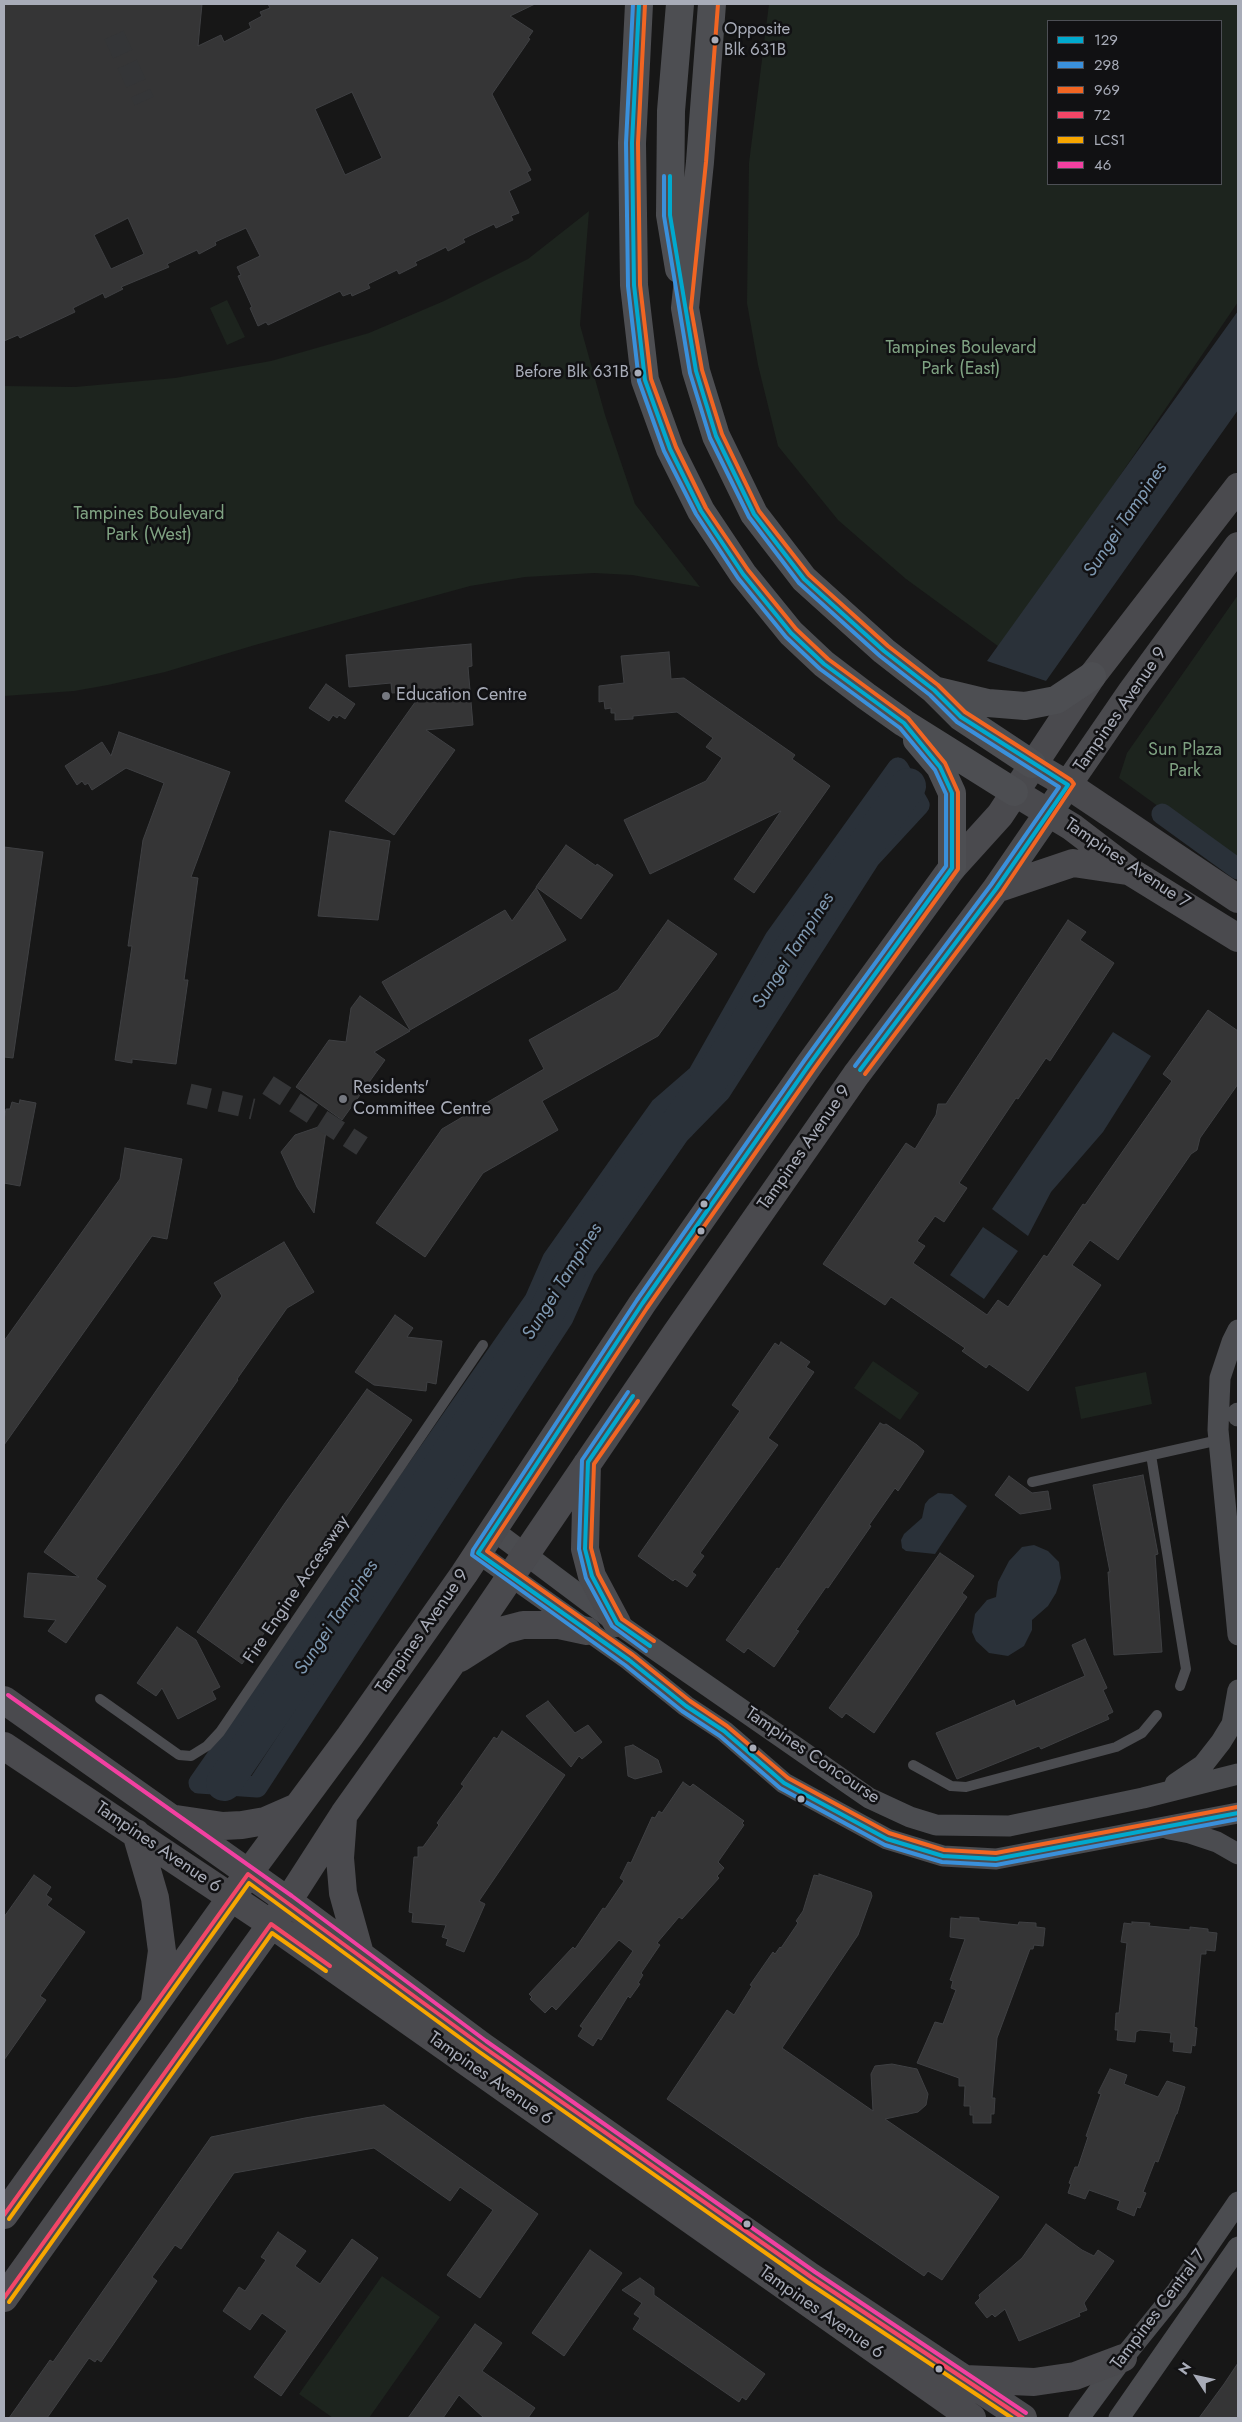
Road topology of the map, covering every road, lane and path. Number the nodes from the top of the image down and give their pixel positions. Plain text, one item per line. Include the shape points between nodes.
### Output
1 (638, 4) edge
2 (680, 4) edge
3 (712, 4) edge
4 (686, 308) junction
5 (1238, 486) edge
6 (1238, 546) edge
7 (1092, 676) junction
8 (934, 690) junction
9 (904, 723) junction
10 (1032, 764) junction
11 (1068, 785) junction
12 (1014, 792) junction
13 (1049, 812) junction
14 (952, 868) junction
15 (1131, 872) junction
16 (996, 889) junction
17 (1238, 899) edge
18 (1238, 938) edge
19 (1238, 1330) edge
20 (483, 1344) dead end
21 (1219, 1440) junction
22 (1152, 1455) junction
23 (588, 1462) junction
24 (1032, 1482) dead end
25 (493, 1530) junction
26 (478, 1553) junction
27 (518, 1565) junction
28 (617, 1623) junction
29 (587, 1631) junction
30 (1238, 1635) edge
31 (451, 1664) junction
32 (1180, 1686) dead end
33 (1238, 1690) edge
34 (100, 1699) dead end
35 (4, 1700) edge
36 (1157, 1715) dead end
37 (4, 1746) edge
38 (913, 1765) dead end
39 (1238, 1774) edge
40 (1143, 1798) junction
41 (298, 1807) junction
42 (1238, 1812) edge
43 (344, 1814) junction
44 (170, 1817) junction
45 (1157, 1827) junction
46 (136, 1833) junction
47 (1238, 1854) edge
48 (248, 1874) junction
49 (232, 1897) junction
50 (288, 1901) junction
51 (271, 1924) junction
52 (360, 1954) junction
53 (155, 2005) junction
54 (1238, 2202) edge
55 (4, 2214) edge
56 (1238, 2248) edge
57 (4, 2298) edge
58 (1123, 2358) junction
59 (965, 2379) junction
60 (972, 2418) edge
61 (1023, 2418) edge
62 (1080, 2418) edge
63 (1119, 2418) edge

1 - 9 main road via 632,143 634,285 645,380 670,449 701,511 743,574 791,633 824,664
2 - 4 main road via 670,111 670,215
3 - 4 main road
4 - 8 main road via 696,370 716,436 754,514 804,579 884,651
5 - 7 main road, Tampines Avenue 9
6 - 11 main road, Tampines Avenue 9
7 - 8 main road, Tampines Avenue 9 via 1056,700 1026,706 988,703
7 - 10 main road, Tampines Avenue 9
8 - 10 main road via 961,718
9 - 12 main road
9 - 14 main road via 940,767 952,793
10 - 11 main road, Tampines Avenue 7
10 - 12 main road, Tampines Avenue 9
11 - 13 main road, Tampines Avenue 9
11 - 17 main road, Tampines Avenue 7
12 - 13 main road, Tampines Avenue 7
12 - 14 main road, Tampines Avenue 9 via 1000,815
13 - 15 main road, Tampines Avenue 7
13 - 16 main road, Tampines Avenue 9
14 - 25 main road, Tampines Avenue 9 via 642,1304
15 - 16 main road via 1074,864
15 - 18 main road, Tampines Avenue 7
16 - 23 main road, Tampines Avenue 9 via 856,1075
19 - 21 street via 1220,1378
20 - 34 lane, Fire Engine Accessway via 208,1746 191,1756 178,1755
21 - 22 lane
21 - 30 street
22 - 24 lane
22 - 32 lane via 1186,1669
23 - 27 main road, Tampines Avenue 9
23 - 28 main road via 585,1549 592,1576
25 - 26 main road, Tampines Avenue 9
25 - 27 street, Tampines Concourse
26 - 27 street, Tampines Concourse
26 - 41 main road, Tampines Avenue 9
27 - 28 street, Tampines Concourse
27 - 29 street, Tampines Concourse
27 - 31 main road
28 - 40 street, Tampines Concourse via 869,1798 936,1825 1009,1826
29 - 31 main road via 559,1625 523,1625 504,1630
29 - 45 street, Tampines Concourse via 724,1731 784,1783 887,1839 942,1856 996,1860
31 - 43 main road
33 - 40 street via 1232,1724 1203,1766
35 - 44 main road, Tampines Avenue 6
36 - 38 lane via 1142,1733 1116,1747 966,1787 951,1786
37 - 46 main road, Tampines Avenue 6
39 - 40 street, Tampines Concourse
41 - 44 main road via 265,1821 242,1825 223,1826
41 - 48 main road, Tampines Avenue 9
42 - 45 street, Tampines Concourse
43 - 50 main road
43 - 52 main road via 340,1858 343,1893
44 - 48 main road, Tampines Avenue 6
45 - 47 street, Tampines Concourse via 1217,1842
46 - 49 main road, Tampines Avenue 6
46 - 53 main road via 155,1898 162,1951
48 - 49 main road, Tampines Avenue 9
48 - 50 main road, Tampines Avenue 6
49 - 51 main road, Tampines Avenue 6
49 - 53 main road, Tampines Avenue 9
50 - 51 main road
50 - 52 main road, Tampines Avenue 6
51 - 57 main road
51 - 60 main road, Tampines Avenue 6
52 - 59 main road, Tampines Avenue 6 via 482,2046 811,2277
53 - 55 main road, Tampines Avenue 9
54 - 58 street, Tampines Central 7 via 1177,2291
56 - 63 street, Tampines Central 7
58 - 59 main road via 1075,2376 1034,2382
58 - 62 street, Tampines Central 7
59 - 61 main road, Tampines Avenue 6

